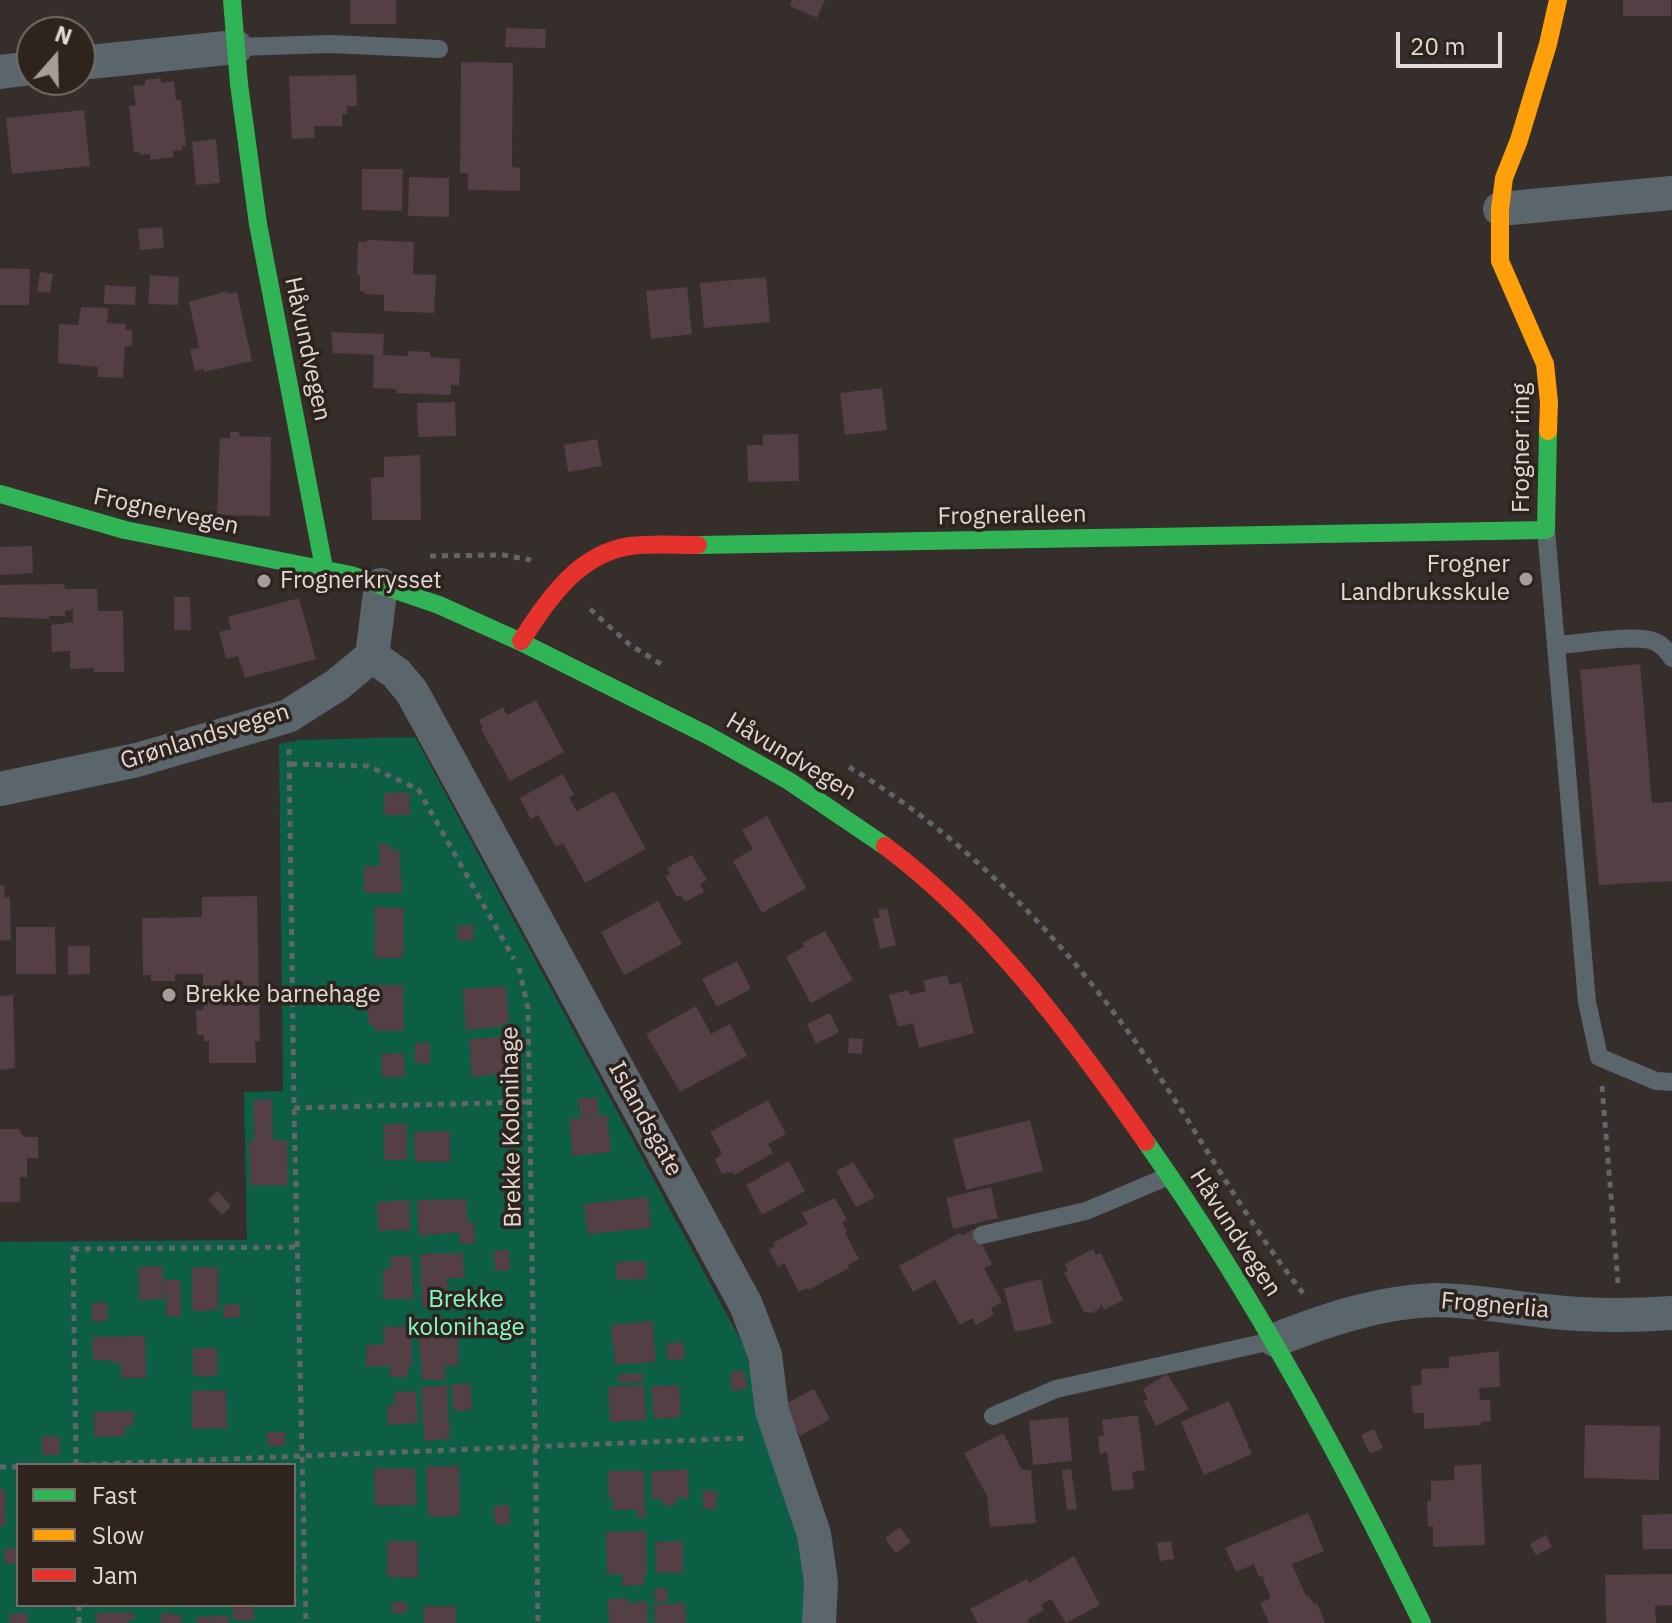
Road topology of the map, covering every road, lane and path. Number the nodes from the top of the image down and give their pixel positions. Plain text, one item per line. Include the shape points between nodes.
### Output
1 (232, 0) edge
2 (1558, 0) edge
3 (236, 47) junction
4 (439, 49) dead end
5 (96, 61) edge
6 (1672, 193) edge
7 (1500, 209) junction
8 (0, 494) edge
9 (1546, 530) junction
10 (418, 553) dead end
11 (324, 568) junction
12 (563, 580) junction
13 (381, 585) junction
14 (521, 641) junction
15 (1556, 645) junction
16 (372, 656) junction
17 (1672, 658) edge
18 (288, 716) junction
19 (291, 764) junction
20 (0, 789) edge
21 (1599, 1057) junction
22 (1672, 1082) edge
23 (530, 1102) junction
24 (294, 1108) junction
25 (1169, 1176) junction
26 (982, 1235) dead end
27 (297, 1247) junction
28 (1672, 1313) edge
29 (1621, 1316) junction
30 (1275, 1340) junction
31 (993, 1416) dead end
32 (780, 1437) junction
33 (535, 1447) junction
34 (302, 1456) junction
35 (77, 1463) edge
36 (127, 1463) edge
37 (306, 1623) edge
38 (538, 1623) edge
39 (819, 1623) edge
40 (1422, 1623) edge

1 - 3 street, Håvundvegen
2 - 7 street, Frogner ring via 1504,178
3 - 4 lane
3 - 5 street
3 - 11 street, Håvundvegen via 266,272
6 - 7 street
7 - 9 street, Frogner ring via 1500,261 1545,364
8 - 11 street, Frognervegen via 162,538
9 - 12 street, Frogneralleen via 629,546 602,553
9 - 15 lane
10 - 12 path via 521,556
11 - 13 street, Håvundvegen
12 - 14 street, Frogneralleen
13 - 14 street, Håvundvegen
13 - 16 street
14 - 25 street, Håvundvegen via 709,735 875,836 996,948 1098,1075
15 - 17 lane via 1638,639 1653,641
15 - 21 lane via 1587,1002
16 - 18 street, Grønlandsvegen
16 - 32 street, Islandsgate via 412,692 746,1305 765,1355
18 - 19 path
18 - 20 street, Grønlandsvegen via 137,760
19 - 23 path, Brekke Kolonihage via 368,766 418,789 521,970 528,1008
19 - 24 path
21 - 22 lane via 1656,1081
21 - 29 path
23 - 24 path
23 - 33 path, Brekke Kolonihage
24 - 27 path
25 - 26 lane via 1086,1211
25 - 30 street, Håvundvegen
27 - 34 path
27 - 35 path via 73,1249
28 - 29 street, Frognerlia
29 - 30 street, Frognerlia via 1432,1300 1327,1320
30 - 31 lane via 1056,1389
30 - 40 street, Håvundvegen
32 - 33 path
32 - 39 street, Islandsgate via 814,1534 821,1582
33 - 34 path
33 - 38 path, Brekke Kolonihage
34 - 36 path
34 - 37 path

